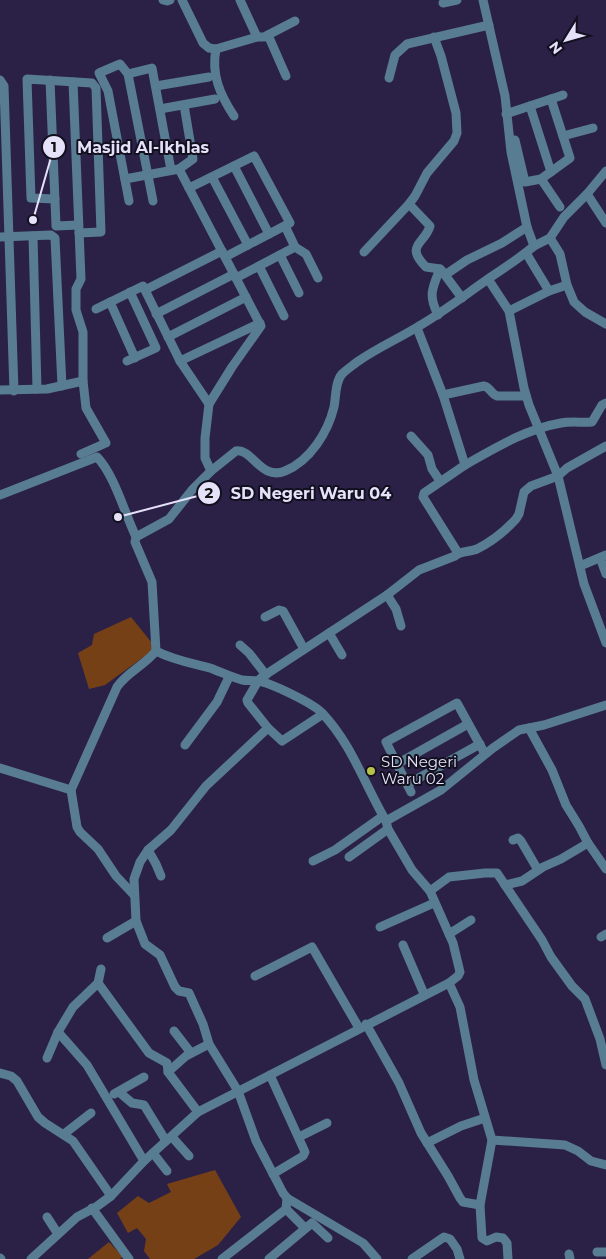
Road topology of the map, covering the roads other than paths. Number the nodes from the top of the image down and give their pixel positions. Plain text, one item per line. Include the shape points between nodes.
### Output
1 (163, 0) edge
2 (170, 0) edge
3 (182, 0) edge
4 (240, 0) edge
5 (457, 0) edge
6 (483, 0) edge
7 (443, 3) dead end
8 (295, 22) dead end
9 (489, 25) junction
10 (268, 35) junction
11 (257, 37) junction
12 (434, 37) junction
13 (216, 49) junction
14 (128, 74) junction
15 (286, 76) dead end
16 (209, 77) dead end
17 (389, 78) dead end
18 (0, 80) edge
19 (50, 80) junction
20 (73, 82) junction
21 (156, 86) junction
22 (563, 95) dead end
23 (216, 99) dead end
24 (551, 99) junction
25 (184, 105) junction
26 (530, 106) junction
27 (160, 109) junction
28 (509, 113) junction
29 (234, 116) dead end
30 (593, 128) dead end
31 (563, 136) junction
32 (234, 166) junction
33 (175, 169) junction
34 (606, 171) edge
35 (551, 172) junction
36 (148, 175) junction
37 (212, 177) junction
38 (125, 179) junction
39 (540, 179) junction
40 (189, 188) junction
41 (587, 194) junction
42 (55, 199) junction
43 (129, 201) dead end
44 (153, 201) dead end
45 (409, 204) junction
46 (560, 207) dead end
47 (606, 223) edge
48 (285, 226) junction
49 (527, 227) junction
50 (79, 229) junction
51 (269, 234) junction
52 (33, 236) junction
53 (4, 237) edge
54 (550, 238) junction
55 (248, 245) junction
56 (534, 246) junction
57 (295, 247) junction
58 (364, 252) dead end
59 (526, 253) junction
60 (223, 254) junction
61 (280, 255) junction
62 (259, 266) junction
63 (442, 272) junction
64 (235, 276) junction
65 (318, 278) dead end
66 (488, 279) junction
67 (567, 285) junction
68 (145, 290) junction
69 (548, 291) junction
70 (130, 292) junction
71 (299, 293) dead end
72 (246, 297) junction
73 (462, 298) junction
74 (110, 302) junction
75 (96, 309) dead end
76 (509, 311) junction
77 (156, 314) junction
78 (438, 315) junction
79 (284, 316) dead end
80 (260, 323) junction
81 (606, 324) edge
82 (417, 328) junction
83 (168, 337) junction
84 (180, 361) junction
85 (83, 381) junction
86 (62, 386) junction
87 (0, 390) edge
88 (14, 390) junction
89 (37, 390) junction
90 (443, 395) junction
91 (526, 396) junction
92 (606, 403) edge
93 (209, 404) junction
94 (540, 428) junction
95 (410, 436) dead end
96 (606, 446) edge
97 (81, 454) dead end
98 (465, 465) junction
99 (211, 471) junction
100 (558, 476) junction
101 (440, 481) junction
102 (0, 495) edge
103 (136, 537) junction
104 (458, 553) junction
105 (604, 559) edge
106 (580, 566) junction
107 (606, 574) edge
108 (387, 595) junction
109 (264, 617) dead end
110 (401, 626) dead end
111 (604, 632) edge
112 (329, 633) junction
113 (606, 643) edge
114 (240, 645) dead end
115 (304, 649) junction
116 (156, 651) junction
117 (342, 655) dead end
118 (266, 675) junction
119 (229, 677) junction
120 (258, 681) junction
121 (606, 705) edge
122 (324, 714) junction
123 (468, 724) junction
124 (268, 728) junction
125 (528, 728) junction
126 (480, 744) junction
127 (185, 745) dead end
128 (485, 754) junction
129 (397, 764) junction
130 (0, 768) edge
131 (71, 790) junction
132 (386, 822) junction
133 (512, 840) dead end
134 (588, 843) junction
135 (148, 850) junction
136 (349, 857) dead end
137 (313, 861) dead end
138 (606, 869) edge
139 (538, 870) junction
140 (161, 876) dead end
141 (505, 885) junction
142 (430, 891) junction
143 (134, 895) junction
144 (434, 903) junction
145 (472, 920) dead end
146 (136, 921) junction
147 (380, 927) dead end
148 (449, 934) junction
149 (107, 938) dead end
150 (403, 945) dead end
151 (101, 969) dead end
152 (255, 976) dead end
153 (98, 983) junction
154 (449, 983) junction
155 (424, 994) junction
156 (363, 1026) junction
157 (174, 1031) dead end
158 (58, 1032) junction
159 (209, 1044) junction
160 (191, 1053) junction
161 (47, 1058) dead end
162 (606, 1065) edge
163 (168, 1072) junction
164 (0, 1073) edge
165 (270, 1075) junction
166 (144, 1077) dead end
167 (238, 1091) junction
168 (118, 1092) junction
169 (108, 1099) junction
170 (198, 1112) junction
171 (91, 1113) dead end
172 (486, 1118) junction
173 (327, 1122) dead end
174 (64, 1134) junction
175 (299, 1137) junction
176 (169, 1139) junction
177 (492, 1140) junction
178 (427, 1144) junction
179 (153, 1153) junction
180 (188, 1156) dead end
181 (144, 1161) junction
182 (606, 1165) edge
183 (167, 1171) dead end
184 (272, 1174) junction
185 (111, 1196) junction
186 (287, 1198) junction
187 (480, 1205) junction
188 (92, 1208) junction
189 (286, 1208) junction
190 (47, 1217) dead end
191 (305, 1228) junction
192 (58, 1234) junction
193 (328, 1238) dead end
194 (31, 1259) edge
195 (129, 1259) edge
196 (222, 1259) edge
197 (269, 1259) edge
198 (377, 1259) edge
199 (412, 1259) edge
200 (460, 1259) edge
201 (508, 1259) edge

1 - 2 street
3 - 13 street via 204,46
4 - 11 street
5 - 7 street
6 - 9 street
8 - 10 street
9 - 12 street
9 - 28 street
10 - 11 street
10 - 15 street
11 - 13 street
12 - 17 street via 400,49 395,55
12 - 45 street via 456,113 457,133
13 - 29 street via 216,81
14 - 21 street via 152,68
14 - 36 street
14 - 38 street via 120,64 99,73 108,92
16 - 21 street
18 - 53 street via 4,86
19 - 20 street
19 - 42 street
19 - 42 street via 26,79 31,198
20 - 50 street
20 - 50 street via 92,83 96,88 102,232
21 - 27 street
22 - 24 street
23 - 25 street
24 - 26 street
24 - 31 street
25 - 27 street
25 - 33 street via 193,159
26 - 28 street
26 - 35 street
27 - 33 street
28 - 39 street via 525,182
28 - 49 street via 511,152
30 - 31 street
31 - 35 street via 570,158
32 - 37 street
32 - 48 street via 254,156 290,223
32 - 51 street
33 - 36 street
33 - 40 street
34 - 41 street
35 - 39 street
36 - 38 street
36 - 44 street
37 - 40 street
37 - 55 street
38 - 43 street
39 - 46 street
40 - 60 street
41 - 47 street
41 - 54 street via 564,217
42 - 50 street via 56,226
45 - 58 street
45 - 63 street via 430,226 417,244 416,252 426,267
48 - 51 street
48 - 57 street
49 - 56 street
49 - 63 street
50 - 85 street via 81,279 76,289 76,310 83,332
51 - 55 street
52 - 53 street
52 - 86 street via 54,236
52 - 89 street
53 - 88 street
54 - 56 street
54 - 67 street via 560,254
55 - 60 street
56 - 59 street
57 - 61 street
57 - 65 street via 306,254
59 - 66 street
59 - 69 street
60 - 64 street
60 - 68 street
61 - 62 street
61 - 71 street
62 - 64 street
62 - 79 street
63 - 73 street
63 - 78 street via 431,295
64 - 72 street
64 - 77 street
66 - 73 street
66 - 76 street
67 - 69 street
67 - 81 street via 574,302
68 - 70 street via 143,286
68 - 77 street
69 - 76 street
70 - 74 street
70 - 74 street via 156,348 131,360
72 - 80 street
72 - 83 street
73 - 78 street
74 - 75 street
76 - 91 street
77 - 83 street
78 - 82 street
80 - 84 street
80 - 93 street via 262,326
82 - 90 street
82 - 99 street via 374,350 344,373 339,380 326,431 306,456 290,468 279,473 266,471 239,450
83 - 84 street
84 - 93 street
85 - 86 street
85 - 97 street via 86,408 106,443
86 - 89 street
87 - 88 street
88 - 89 street
90 - 91 street via 484,386 497,396
90 - 98 street
91 - 94 street
92 - 94 street via 592,422 568,422
93 - 99 street via 205,458
94 - 98 street
94 - 100 street
95 - 101 street via 428,454
96 - 100 street
98 - 101 street
99 - 103 street via 169,519
100 - 104 street via 526,489 516,519 476,549
100 - 106 street
101 - 104 street via 423,497
102 - 103 street via 97,457
103 - 116 street via 135,542 152,582
104 - 108 street via 419,570
105 - 106 street
105 - 107 street
106 - 111 street
108 - 110 street
108 - 112 street
109 - 115 street via 283,611
111 - 113 street
112 - 115 street
112 - 117 street
114 - 118 street
115 - 118 street
116 - 119 street
116 - 131 street via 118,687
118 - 120 street
119 - 120 street
119 - 127 street via 217,702
120 - 122 street via 296,697
120 - 124 street via 247,702
121 - 125 street
122 - 124 street via 282,741
122 - 132 street via 354,761
123 - 126 street
123 - 129 street
123 - 129 street via 457,703 386,742
124 - 135 street via 206,786 171,830
125 - 128 street via 519,730
125 - 134 street
126 - 128 street
126 - 129 street via 410,788
128 - 132 street via 441,790
130 - 131 street
131 - 143 street via 80,832 98,849
132 - 136 street
132 - 137 street
132 - 142 street via 412,870
133 - 139 street via 518,838 521,841
134 - 138 street
134 - 139 street
135 - 140 street
135 - 143 street via 134,879
139 - 141 street via 522,881
141 - 142 street via 497,873 485,873 449,877
141 - 162 street via 552,958 585,999
142 - 144 street
143 - 146 street
144 - 147 street
144 - 148 street
145 - 148 street
146 - 149 street
146 - 159 street via 145,944 160,955 175,988 191,995
148 - 154 street via 460,972
150 - 155 street
151 - 153 street
152 - 156 street via 312,948
153 - 158 street via 73,1007
153 - 163 street via 149,1053 167,1063
154 - 155 street
154 - 172 street via 460,1007 472,1071
155 - 156 street
156 - 165 street
156 - 178 street via 399,1083
157 - 160 street
158 - 161 street
158 - 169 street via 88,1065
159 - 160 street
159 - 167 street
160 - 163 street
163 - 170 street
164 - 174 street via 11,1076 20,1086 38,1117
165 - 167 street
165 - 175 street
166 - 168 street
167 - 170 street
167 - 184 street
168 - 169 street
168 - 176 street via 132,1104 144,1106
169 - 181 street
170 - 176 street
171 - 174 street
172 - 177 street
172 - 178 street via 461,1126
173 - 175 street
174 - 185 street via 83,1152
175 - 184 street via 304,1154
176 - 179 street
176 - 180 street
177 - 182 street via 565,1145 591,1161
177 - 187 street
178 - 187 street via 463,1202
179 - 181 street
179 - 183 street
181 - 185 street
184 - 186 street
185 - 188 street
186 - 189 street
186 - 198 street via 363,1243
187 - 201 street via 482,1238 487,1241 503,1238 507,1243
188 - 192 street
188 - 195 street
189 - 191 street
189 - 196 street
190 - 192 street
191 - 193 street via 313,1223
191 - 197 street
192 - 194 street
199 - 200 street via 447,1237 457,1249

